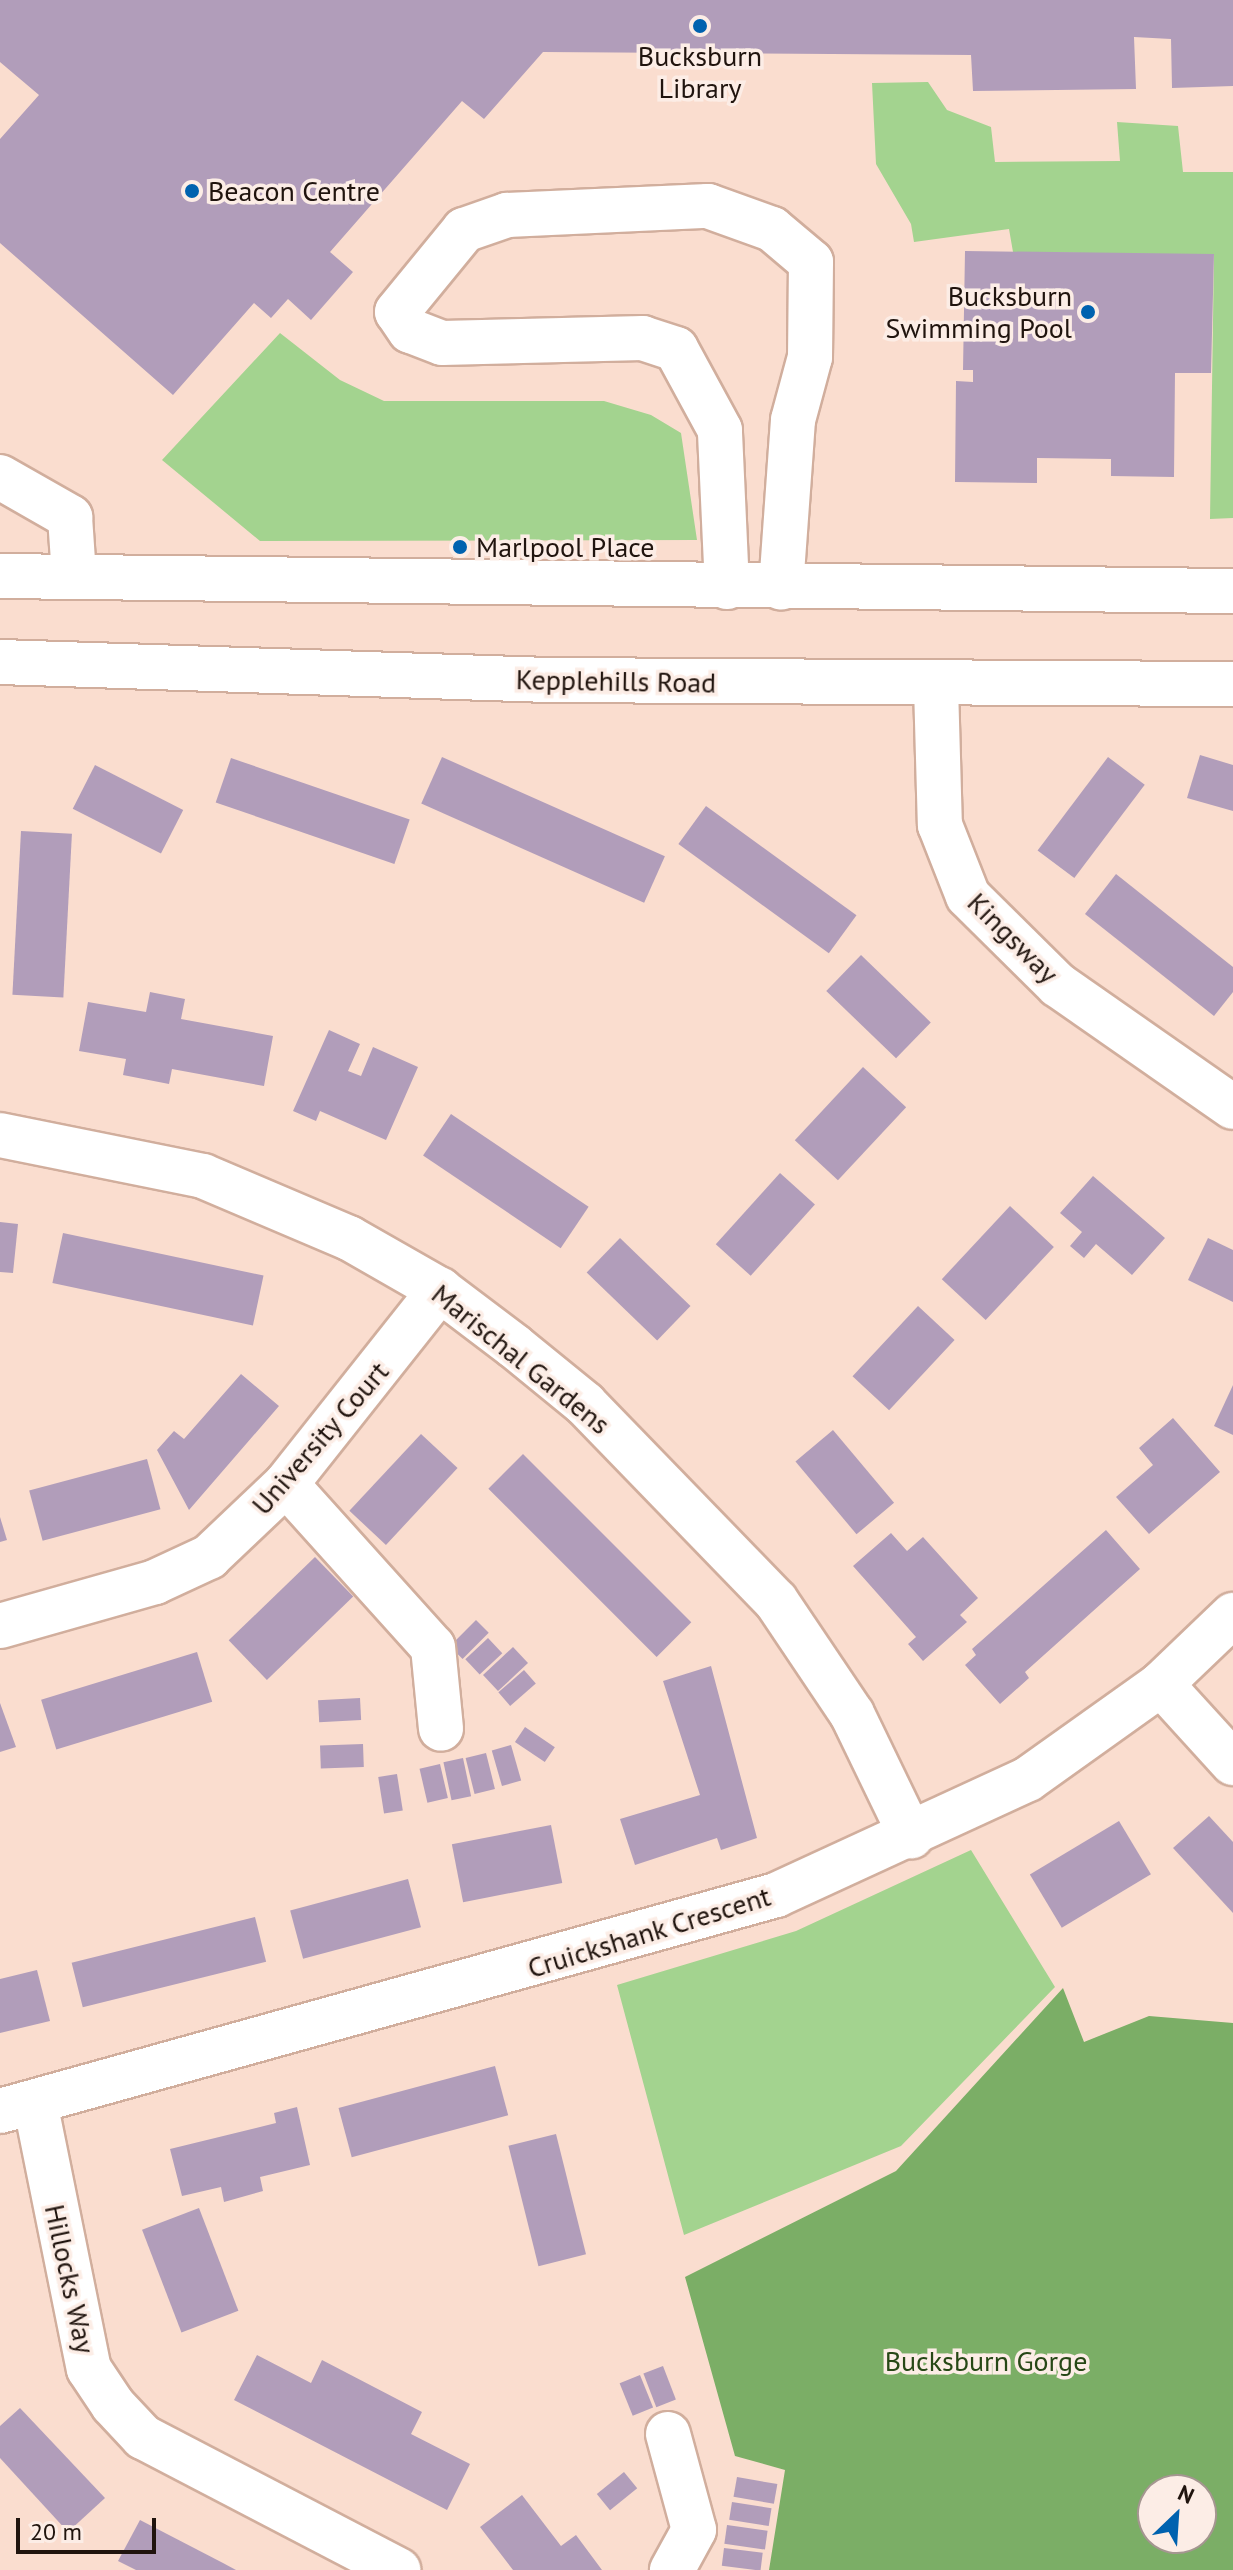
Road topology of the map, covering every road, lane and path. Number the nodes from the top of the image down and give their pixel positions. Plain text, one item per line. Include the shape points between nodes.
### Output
1 (0, 477) edge
2 (74, 575) junction
3 (0, 576) edge
4 (727, 587) junction
5 (781, 588) junction
6 (1233, 591) edge
7 (0, 662) edge
8 (1233, 684) edge
9 (936, 686) junction
10 (1233, 1107) edge
11 (0, 1135) edge
12 (440, 1290) junction
13 (286, 1484) junction
14 (1233, 1615) edge
15 (0, 1626) edge
16 (1161, 1684) junction
17 (441, 1729) dead end
18 (1233, 1763) edge
19 (911, 1836) junction
20 (18, 2107) edge
21 (668, 2434) dead end
22 (399, 2570) edge
23 (672, 2570) edge

1 - 2 street via 70,517
2 - 3 street
2 - 4 street
4 - 5 street
4 - 5 street via 720,430 676,349 643,338 442,343 410,331 397,312 464,230 507,215 708,206 772,229 811,262 810,357 793,420
5 - 6 street
7 - 9 street, Kepplehills Road
8 - 9 street, Kepplehills Road
9 - 10 street, Kingsway via 940,825 968,896 1058,985
11 - 12 street, Marischal Gardens via 203,1176 349,1238
12 - 13 street, University Court
12 - 19 street, Marischal Gardens via 585,1404 776,1601 852,1714
13 - 15 street, University Court via 209,1557 155,1582
13 - 17 street via 433,1647
14 - 16 street, Cruickshank Crescent
16 - 18 street
16 - 19 street, Cruickshank Crescent via 1028,1779
19 - 20 street, Cruickshank Crescent via 776,1895 634,1940
20 - 22 street, Hillocks Way via 89,2369 113,2405 143,2437
21 - 23 street via 694,2530

